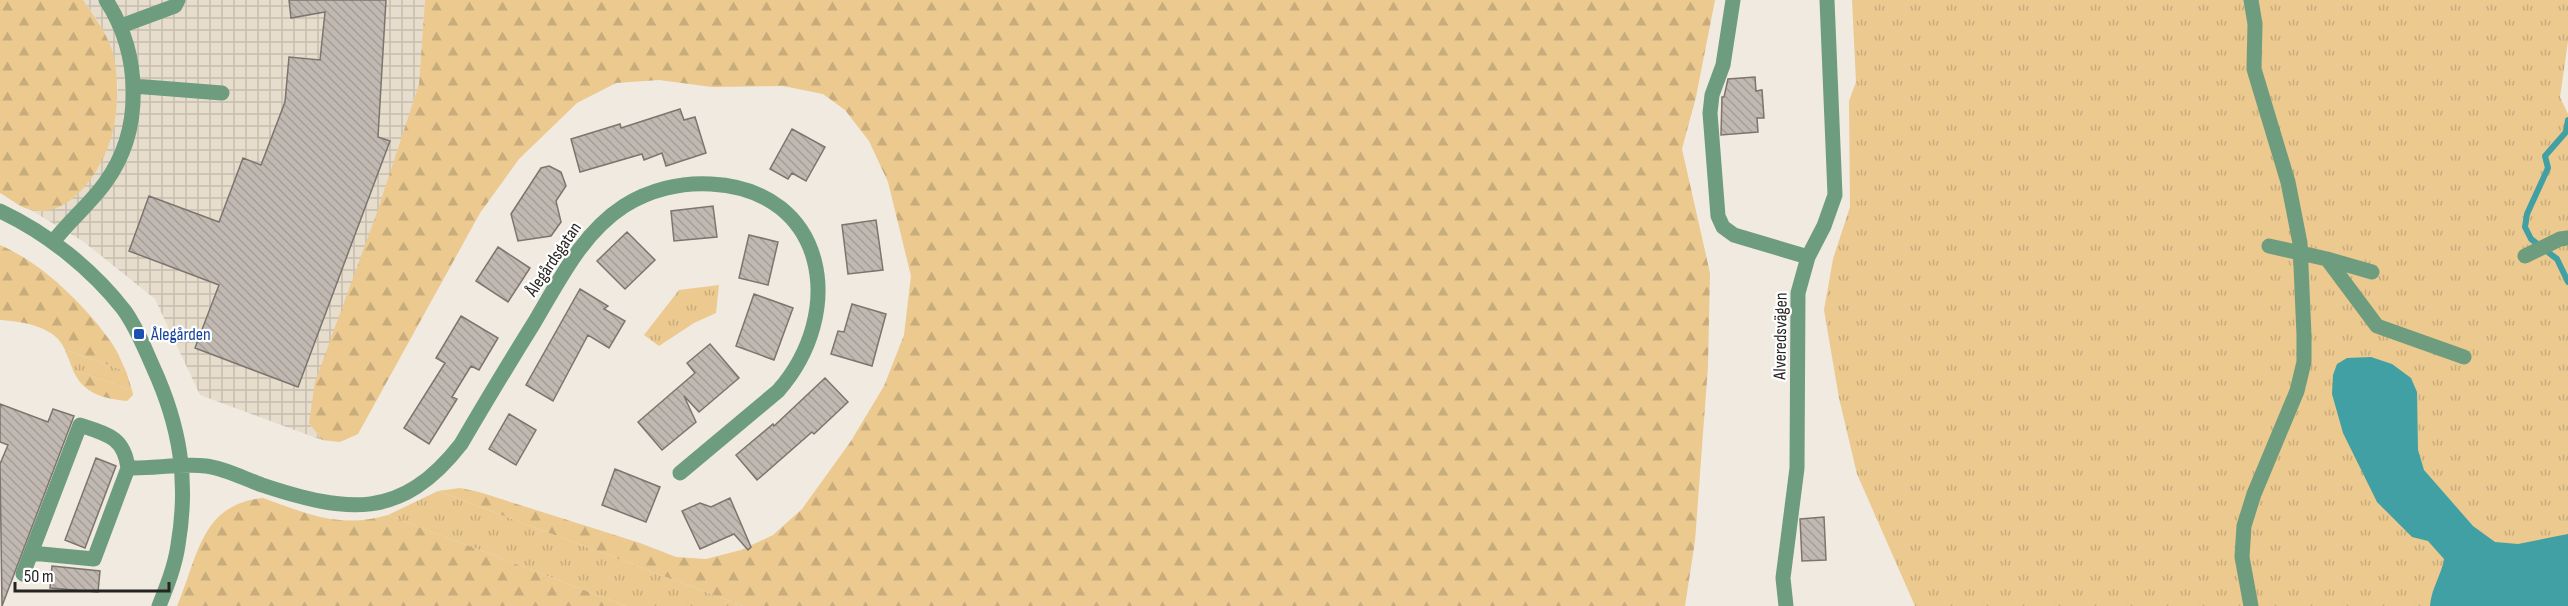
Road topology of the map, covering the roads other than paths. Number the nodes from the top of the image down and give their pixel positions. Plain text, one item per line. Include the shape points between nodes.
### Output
1 (106, 0) edge
2 (178, 0) edge
3 (1733, 0) edge
4 (1827, 0) edge
5 (2251, 0) edge
6 (121, 26) junction
7 (133, 86) junction
8 (222, 93) dead end
9 (0, 211) edge
10 (2568, 238) edge
11 (53, 242) junction
12 (2269, 246) dead end
13 (2301, 252) junction
14 (2525, 256) dead end
15 (1808, 257) junction
16 (2326, 259) junction
17 (2372, 272) dead end
18 (2464, 357) dead end
19 (181, 466) junction
20 (128, 468) junction
21 (680, 473) dead end
22 (31, 553) junction
23 (23, 574) dead end
24 (159, 606) edge
25 (1786, 606) edge
26 (2252, 606) edge

1 - 6 street
2 - 6 street via 175,6
3 - 15 street via 1723,65 1710,113 1718,216 1723,227 1734,235
4 - 15 street, Alveredsvägen via 1835,195
5 - 13 street via 2254,69 2288,182
6 - 7 street
7 - 8 street
7 - 11 street via 127,138 118,161 104,184
9 - 11 street via 32,226
10 - 14 street
11 - 19 street via 101,284 139,334 166,395
12 - 13 street
13 - 16 street
13 - 26 street via 2304,362 2297,391 2244,526 2242,557
15 - 25 street, Alveredsvägen via 1798,293 1797,468 1783,578
16 - 17 street
16 - 18 street via 2377,326
19 - 20 street, Ålegårdsgatan
19 - 21 street, Ålegårdsgatan via 207,466 329,505 369,504 411,491 444,465 461,444 571,262 602,223 624,206 674,186 702,183 748,189 766,196 797,224 808,240 818,278 810,342 778,391
19 - 24 street via 178,544
20 - 22 street via 94,559
20 - 22 street via 120,444 80,425
22 - 23 street

